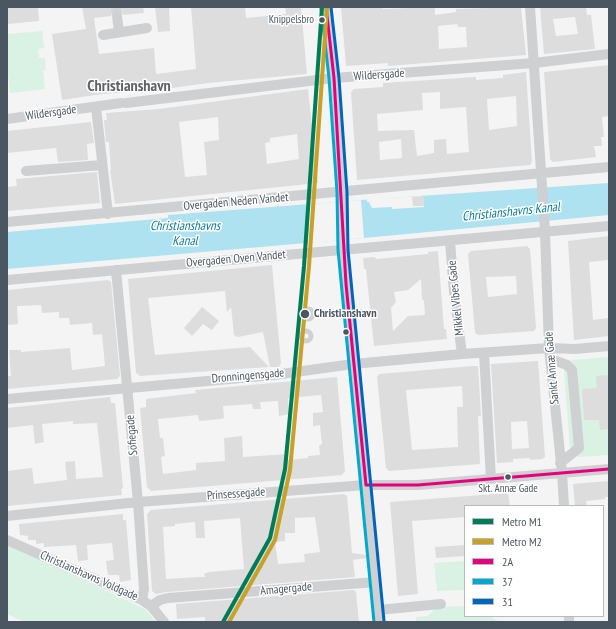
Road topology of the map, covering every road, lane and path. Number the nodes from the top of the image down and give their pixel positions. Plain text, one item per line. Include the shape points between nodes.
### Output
1 (326, 7) edge
2 (530, 7) edge
3 (117, 16) tunnel mouth
4 (147, 28) dead end
5 (119, 32) junction
6 (103, 35) dead end
7 (609, 54) edge
8 (534, 63) junction
9 (334, 78) junction
10 (96, 106) junction
11 (7, 119) edge
12 (102, 165) junction
13 (609, 167) edge
14 (26, 171) dead end
15 (542, 174) junction
16 (342, 194) junction
17 (108, 214) junction
18 (7, 222) edge
19 (609, 226) edge
20 (545, 231) junction
21 (450, 241) junction
22 (343, 246) junction
23 (116, 270) junction
24 (7, 280) edge
25 (609, 346) edge
26 (549, 348) junction
27 (484, 353) junction
28 (462, 354) junction
29 (551, 359) junction
30 (353, 364) junction
31 (127, 387) junction
32 (7, 399) edge
33 (561, 468) junction
34 (609, 469) edge
35 (491, 479) junction
36 (366, 485) junction
37 (138, 502) junction
38 (564, 505) edge
39 (7, 516) edge
40 (7, 540) edge
41 (376, 582) junction
42 (146, 603) junction
43 (441, 604) dead end
44 (378, 610) junction
45 (164, 622) edge
46 (379, 622) edge

1 - 9 street
2 - 8 street
3 - 5 street
4 - 5 street
5 - 6 street
7 - 8 street, Wildersgade
8 - 9 street, Wildersgade
8 - 15 street
9 - 10 street, Wildersgade
9 - 16 street
10 - 11 street, Wildersgade
10 - 12 street
12 - 14 street
12 - 17 street
13 - 15 street, Overgaden Neden Vandet
15 - 16 street, Overgaden Neden Vandet
15 - 20 street, Sankt Annæ Gade
16 - 17 street, Overgaden Neden Vandet
16 - 22 street
17 - 18 street, Overgaden Neden Vandet
19 - 20 street, Overgaden Oven Vandet
20 - 21 street, Overgaden Oven Vandet
20 - 26 street, Sankt Annæ Gade
21 - 22 street, Overgaden Oven Vandet
21 - 28 street, Mikkel Vibes Gade
22 - 23 street, Overgaden Oven Vandet
22 - 30 street
23 - 24 street, Overgaden Oven Vandet
23 - 31 street, Sofiegade
25 - 26 street, Dronningensgade
26 - 27 street, Dronningensgade
26 - 29 street, Sankt Annæ Gade
27 - 28 street, Dronningensgade
27 - 35 street
28 - 30 street, Dronningensgade
29 - 33 street, Sankt Annæ Gade
29 - 33 street via 567,365 572,370 579,448
30 - 31 street, Dronningensgade via 274,375
30 - 36 street
31 - 32 street, Dronningensgade
31 - 37 street, Sofiegade
33 - 34 street, Prinsessegade
33 - 35 street, Prinsessegade
33 - 38 street, Sankt Annæ Gade
35 - 36 street, Prinsessegade via 418,485
36 - 37 street, Prinsessegade
36 - 41 street
37 - 39 street, Prinsessegade
37 - 42 street, Sofiegade
40 - 42 street, Christianshavns Voldgade
41 - 42 street, Amagergade via 168,598
41 - 44 street
42 - 45 street, Christianshavns Voldgade
43 - 44 street
44 - 46 street

